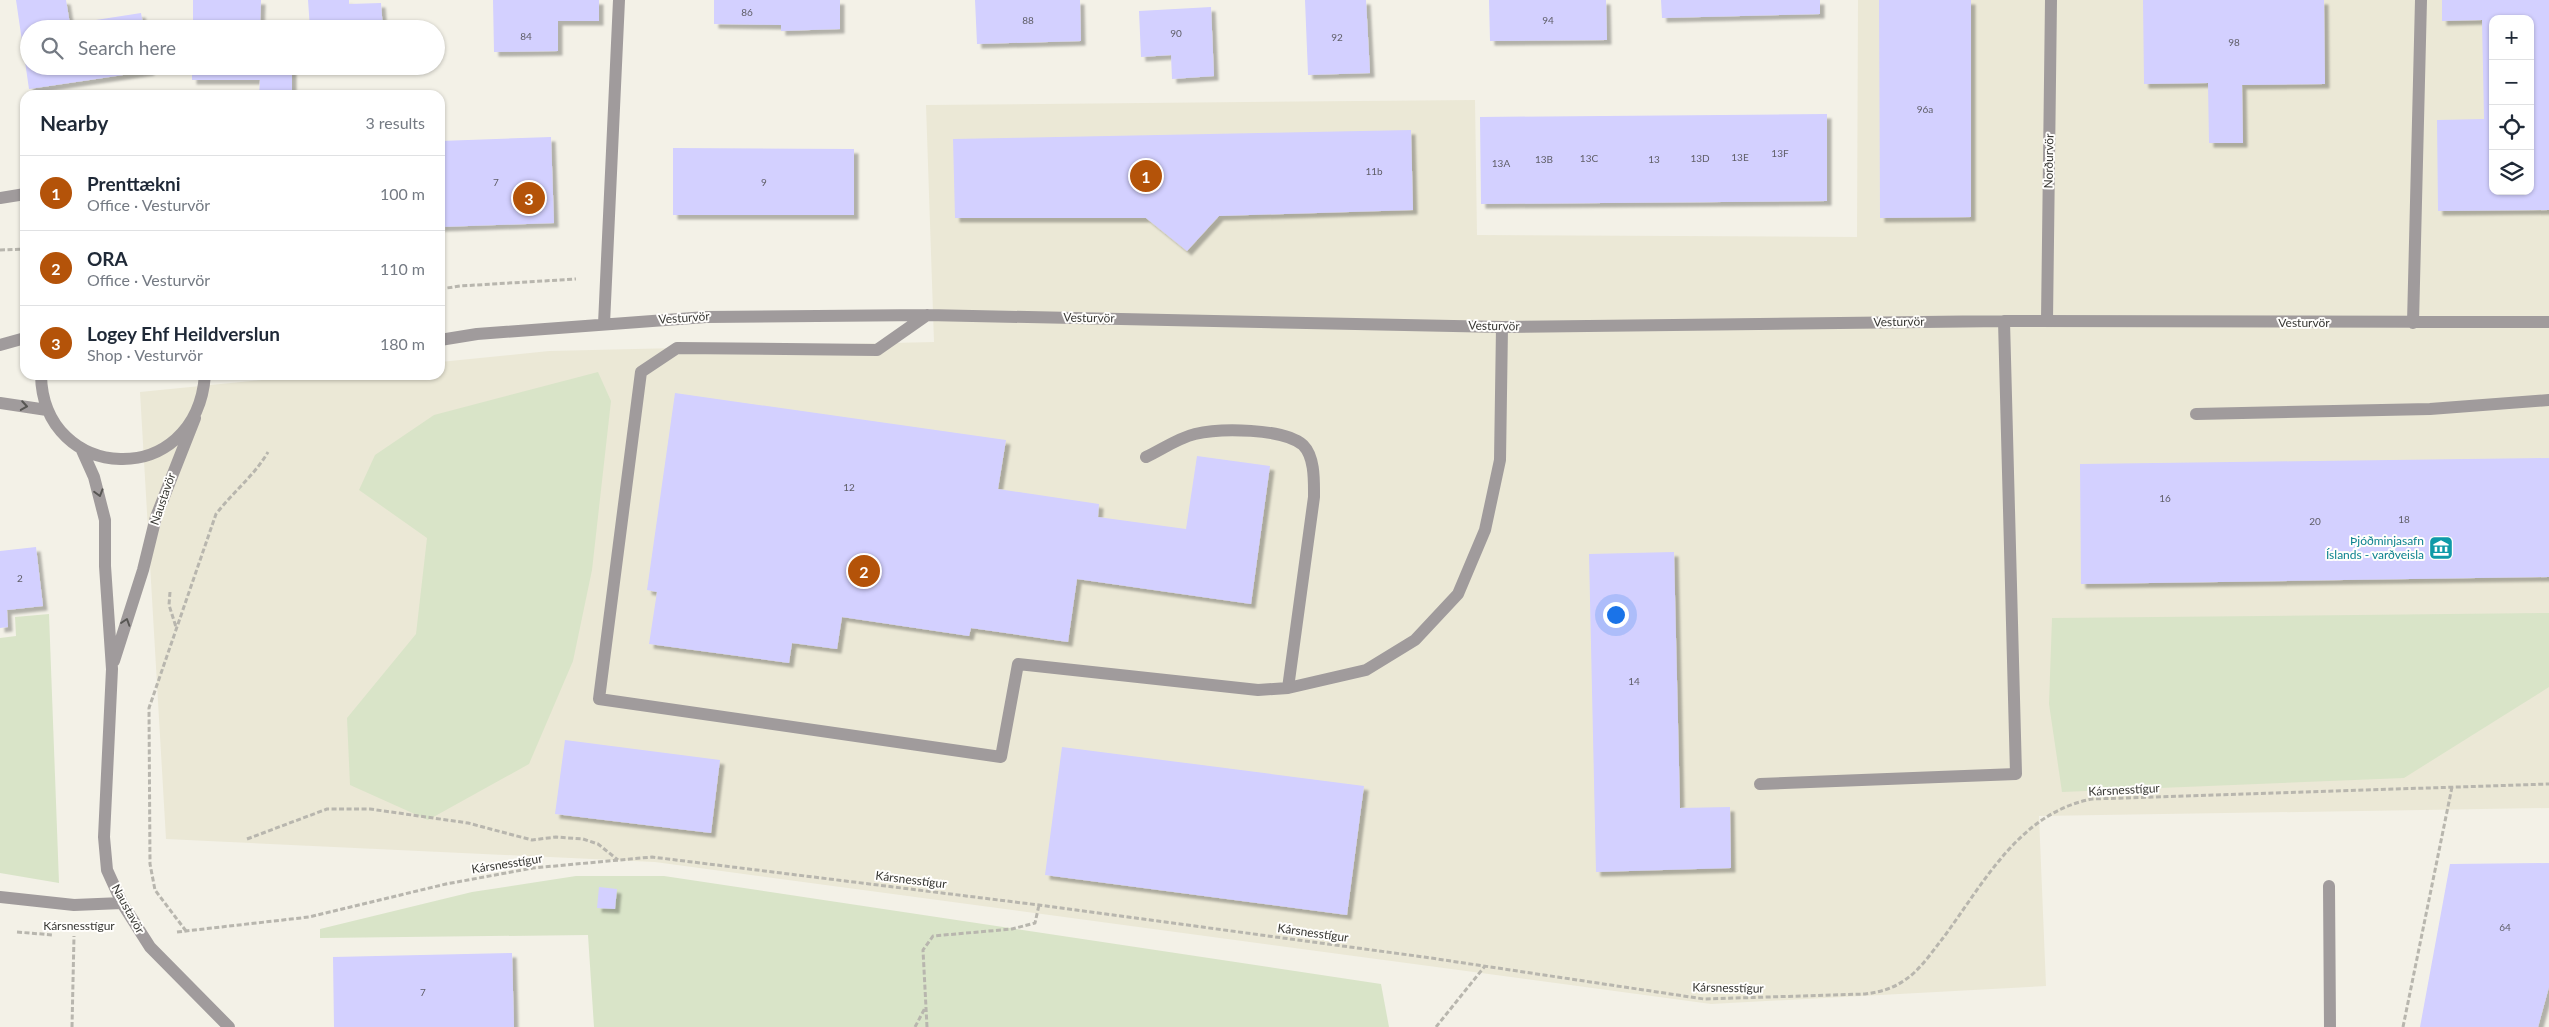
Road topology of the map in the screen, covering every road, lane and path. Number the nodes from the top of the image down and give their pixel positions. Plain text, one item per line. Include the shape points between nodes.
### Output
1 (619, 0) edge
2 (2051, 0) edge
3 (2421, 0) edge
4 (20, 195) edge
5 (0, 198) edge
6 (20, 249) edge
7 (0, 250) edge
8 (606, 278) junction
9 (445, 288) edge
10 (927, 315) junction
11 (2004, 321) junction
12 (2047, 321) junction
13 (2549, 322) edge
14 (2413, 323) junction
15 (604, 324) junction
16 (1502, 327) junction
17 (20, 339) edge
18 (445, 339) edge
19 (0, 345) edge
20 (41, 380) edge
21 (205, 380) edge
22 (2549, 400) edge
23 (0, 403) edge
24 (47, 410) junction
25 (2196, 414) dead end
26 (195, 418) junction
27 (81, 448) junction
28 (268, 452) dead end
29 (1146, 457) dead end
30 (170, 589) dead end
31 (176, 627) junction
32 (112, 669) junction
33 (1288, 688) junction
34 (1760, 784) dead end
35 (2549, 784) edge
36 (2452, 787) junction
37 (247, 839) dead end
38 (618, 860) junction
39 (2329, 886) dead end
40 (0, 897) edge
41 (122, 903) junction
42 (1039, 905) junction
43 (13, 931) dead end
44 (186, 931) junction
45 (141, 934) junction
46 (56, 935) dead end
47 (65, 936) dead end
48 (74, 936) junction
49 (84, 936) dead end
50 (1484, 966) junction
51 (926, 1006) junction
52 (72, 1027) edge
53 (229, 1027) edge
54 (915, 1027) edge
55 (927, 1027) edge
56 (1436, 1027) edge
57 (2330, 1027) edge
58 (2403, 1027) edge

1 - 8 street
2 - 12 street, Norðurvör
3 - 14 street
4 - 5 street
6 - 7 path
8 - 9 path
8 - 15 street
10 - 15 street, Vesturvör via 706,317
10 - 16 street, Vesturvör
10 - 33 street via 877,350 677,348 641,372 599,699 1001,756 1018,664 1258,690
11 - 12 street, Vesturvör
11 - 16 street, Vesturvör
11 - 34 street via 2016,774
12 - 14 street, Vesturvör
13 - 14 street, Vesturvör
15 - 18 street, Vesturvör
16 - 33 street via 1500,460 1485,530 1458,594 1415,640 1366,670
17 - 19 street
20 - 24 street
21 - 26 street, Naustavör via 204,396
22 - 25 street via 2430,409
23 -> 24 street
24 - 27 street via 67,438
26 - 27 street via 178,439 157,453 131,459 105,458
32 -> 26 street, Naustavör via 156,517
27 -> 32 street, Naustavör via 94,477 105,520
28 - 31 path via 260,466 216,514
29 - 33 street via 1194,434 1203,433 1246,431 1285,434 1304,446 1314,471 1314,497
30 - 31 path via 169,605
31 - 44 path via 149,708 150,864 155,890
32 - 41 street, Naustavör via 104,837 107,870
35 - 36 path, Kársnesstígur
36 - 50 path, Kársnesstígur via 2092,799 2073,803 2055,810 2031,828 1999,860 1926,960 1906,980 1879,992 1704,999
36 - 58 path
37 - 38 path via 327,809 370,809 468,823 532,840 556,837 583,839 598,844
38 - 42 path, Kársnesstígur via 652,857
38 - 44 path, Kársnesstígur via 533,868 446,884 309,917
39 - 57 street
40 - 41 street via 74,905
41 - 45 street, Naustavör
42 - 50 path, Kársnesstígur
42 - 51 path via 1035,923 1012,930 933,936 923,950
43 - 46 path, Kársnesstígur
44 - 45 path, Kársnesstígur
45 - 53 street, Naustavör
47 - 48 path, Kársnesstígur
48 - 49 path, Kársnesstígur
48 - 52 path
50 - 56 path
51 - 54 path
51 - 55 path

